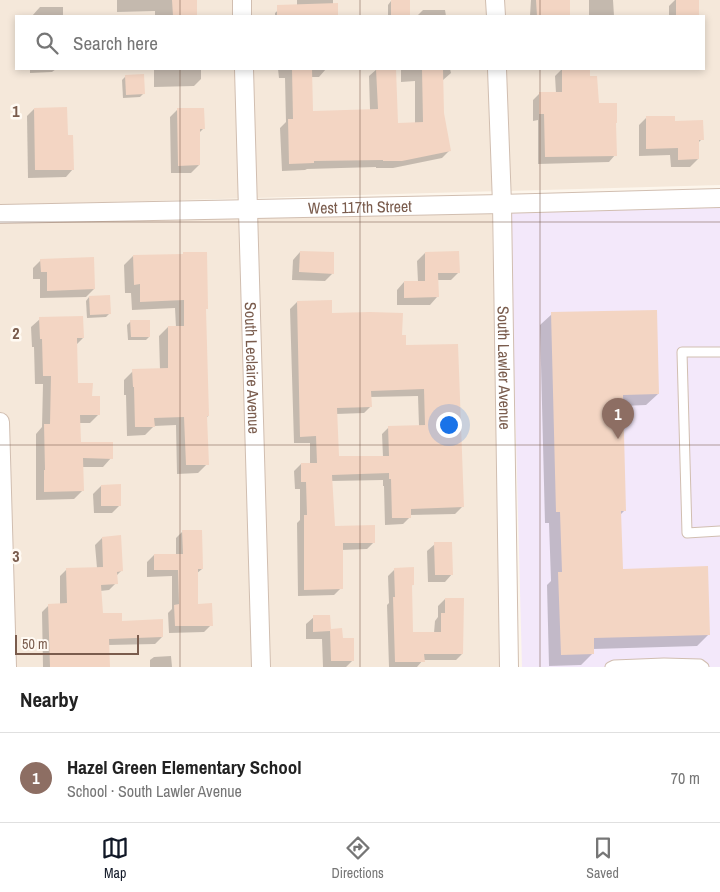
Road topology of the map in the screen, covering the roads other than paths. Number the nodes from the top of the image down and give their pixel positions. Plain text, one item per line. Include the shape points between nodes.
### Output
1 (242, 0) edge
2 (495, 0) edge
3 (242, 15) edge
4 (496, 15) edge
5 (244, 70) edge
6 (497, 70) edge
7 (720, 198) edge
8 (502, 204) junction
9 (248, 209) junction
10 (0, 214) edge
11 (720, 352) edge
12 (0, 422) edge
13 (720, 531) edge
14 (7, 667) edge
15 (261, 667) edge
16 (510, 667) edge
17 (610, 667) edge
18 (704, 667) edge

1 - 3 street
2 - 4 street
5 - 9 street, South Leclaire Avenue
6 - 8 street, South Lawler Avenue
7 - 8 street, West 117th Street
8 - 9 street, West 117th Street
8 - 16 street, South Lawler Avenue
9 - 10 street, West 117th Street
9 - 15 street, South Leclaire Avenue
11 - 13 lane via 682,352 687,533
12 - 14 street
17 - 18 lane via 664,663 700,664

